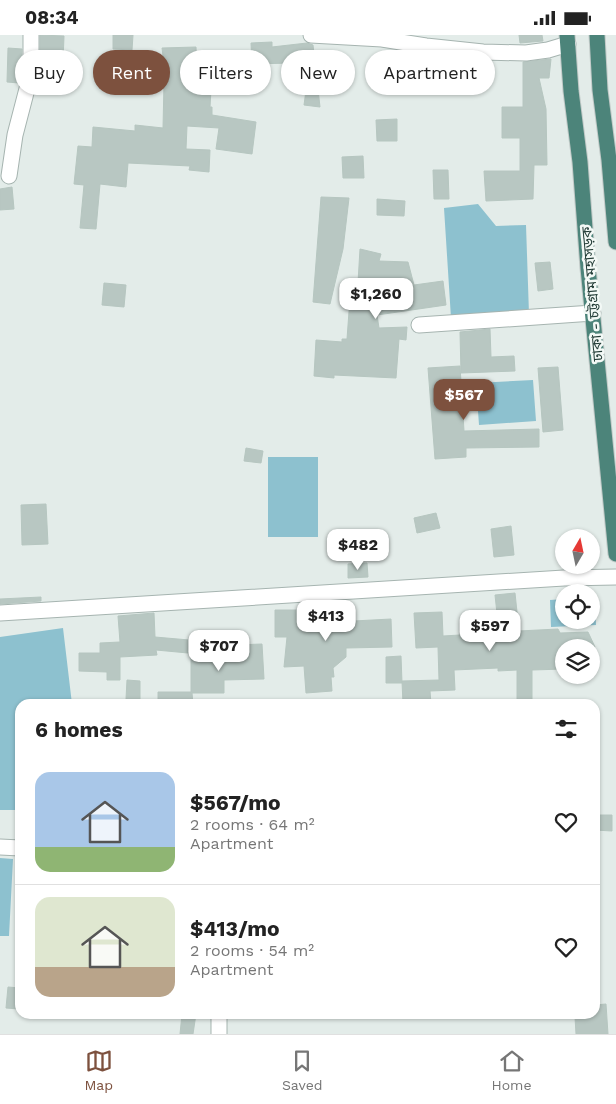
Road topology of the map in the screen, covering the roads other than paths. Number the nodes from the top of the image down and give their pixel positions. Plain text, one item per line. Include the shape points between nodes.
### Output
1 (31, 35) edge
2 (311, 35) edge
3 (597, 35) edge
4 (567, 40) edge
5 (9, 176) dead end
6 (616, 242) edge
7 (593, 313) junction
8 (419, 325) dead end
9 (616, 554) edge
10 (616, 577) edge
11 (0, 613) edge
12 (0, 847) edge
13 (15, 848) edge
14 (219, 1019) edge
15 (219, 1034) edge

1 - 5 street via 28,85 15,135
2 - 4 street via 382,39 483,52 526,53 548,50
3 - 6 highway, ঢাকা - চট্টগ্রাম মহাসড়ক
4 - 7 highway, ঢাকা - চট্টগ্রাম মহাসড়ক
7 - 8 street
7 - 9 highway, ঢাকা - চট্টগ্রাম মহাসড়ক
10 - 11 street
12 - 13 street
14 - 15 street

